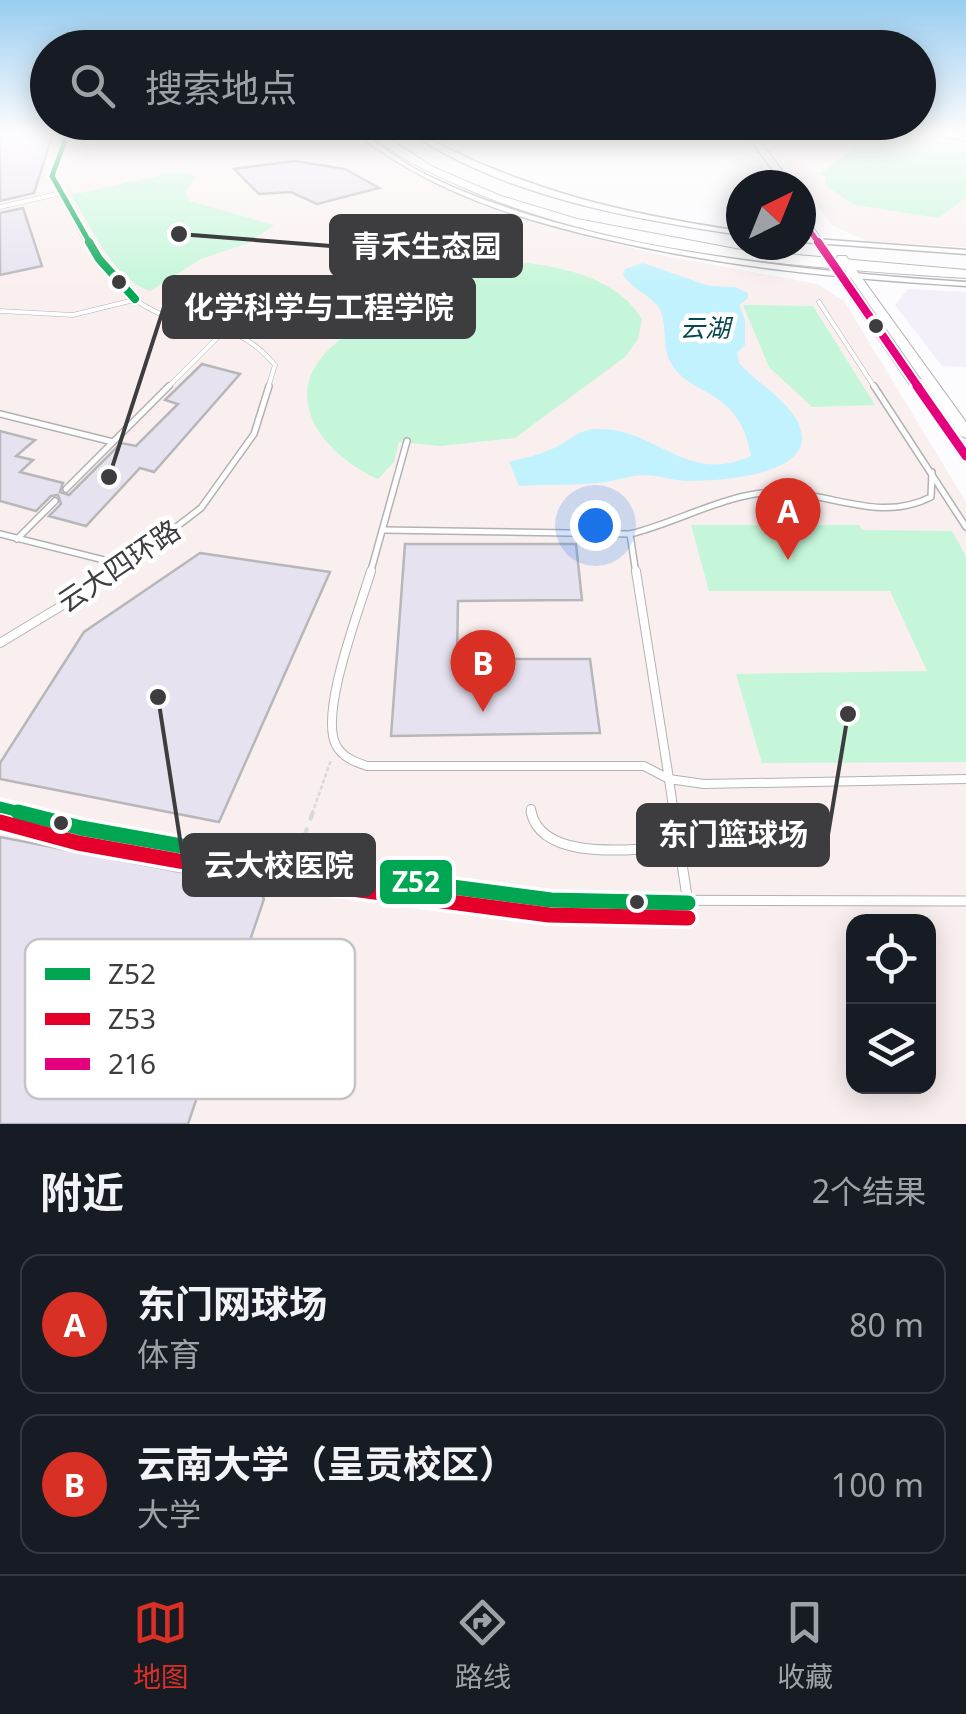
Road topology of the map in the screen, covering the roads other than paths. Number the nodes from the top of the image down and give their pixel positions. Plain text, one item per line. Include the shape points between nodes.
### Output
1 (57, 185) edge
2 (450, 185) edge
3 (474, 185) edge
4 (502, 185) edge
5 (532, 185) edge
6 (61, 193) junction
7 (0, 207) edge
8 (816, 226) edge
9 (726, 230) edge
10 (816, 236) edge
11 (726, 239) edge
12 (816, 248) edge
13 (966, 252) edge
14 (816, 255) edge
15 (836, 259) junction
16 (966, 262) edge
17 (966, 274) edge
18 (966, 284) edge
19 (135, 300) junction
20 (819, 302) dead end
21 (0, 311) edge
22 (227, 328) junction
23 (0, 414) edge
24 (966, 433) edge
25 (407, 441) dead end
26 (113, 442) junction
27 (966, 456) edge
28 (932, 472) junction
29 (66, 489) dead end
30 (55, 501) dead end
31 (966, 527) edge
32 (383, 530) junction
33 (0, 534) edge
34 (630, 534) junction
35 (17, 539) junction
36 (128, 566) junction
37 (0, 643) edge
38 (669, 779) junction
39 (966, 779) edge
40 (0, 807) edge
41 (531, 809) dead end
42 (678, 847) junction
43 (966, 901) edge
44 (688, 903) junction

1 - 6 lane
2 - 15 street via 554,223 674,251
3 - 15 main road via 647,237
4 - 11 main road via 592,213
5 - 9 street
6 - 7 lane
6 - 19 lane via 122,290
8 - 15 main road
10 - 15 main road
12 - 15 street
13 - 15 street
14 - 15 main road
15 - 16 main road
15 - 17 main road
15 - 18 street
15 - 24 main road
15 - 27 main road
19 - 21 lane via 72,315
19 - 22 lane, 云大四环路
20 - 28 lane
22 - 26 lane
22 - 36 lane, 云大四环路 via 260,344 276,365 254,434 202,508
23 - 26 lane
25 - 32 lane
26 - 29 lane
28 - 31 lane
28 - 34 lane via 931,497 915,508 887,510 777,492 722,502 664,528
30 - 35 lane
32 - 34 lane
32 - 38 lane via 331,713 335,749 368,766 644,766
33 - 35 lane
34 - 38 lane
35 - 36 lane
36 - 37 lane, 云大四环路
38 - 39 lane
38 - 42 lane
40 - 44 lane via 293,866 551,900
41 - 42 lane via 543,836 561,845
42 - 44 lane
43 - 44 lane

